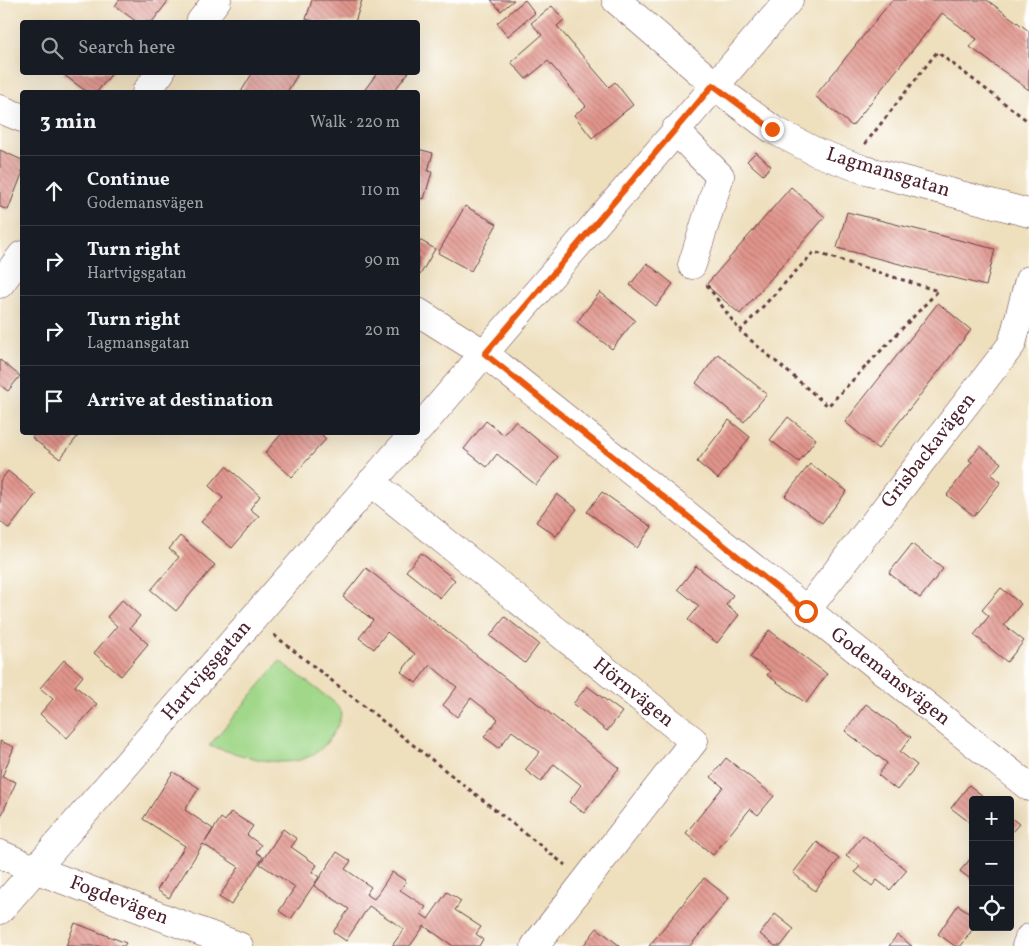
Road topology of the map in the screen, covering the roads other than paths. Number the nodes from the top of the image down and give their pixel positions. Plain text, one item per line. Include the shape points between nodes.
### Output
1 (217, 0) edge
2 (616, 0) edge
3 (789, 0) edge
4 (202, 20) edge
5 (159, 75) edge
6 (713, 85) junction
7 (148, 90) edge
8 (0, 109) edge
9 (20, 117) edge
10 (675, 130) junction
11 (1029, 213) edge
12 (20, 258) edge
13 (692, 265) road end
14 (1029, 280) edge
15 (0, 284) edge
16 (420, 313) edge
17 (485, 354) junction
18 (420, 427) edge
19 (412, 435) edge
20 (371, 482) junction
21 (806, 611) junction
22 (1029, 787) edge
23 (0, 854) edge
24 (34, 869) junction
25 (0, 910) edge
26 (1029, 938) edge
27 (239, 946) edge
28 (535, 946) edge
29 (1026, 946) edge

1 - 4 street
2 - 6 street, Lagmansgatan
3 - 6 street, Hartvigsgatan
5 - 7 street
6 - 10 street, Hartvigsgatan
6 - 11 street, Lagmansgatan via 772,129 816,152
8 - 9 street
10 - 13 street via 720,176
10 - 17 street, Hartvigsgatan
12 - 15 street
14 - 21 street, Grisbackavägen via 1012,344
16 - 17 street, Godemansvägen
17 - 18 street, Hartvigsgatan
17 - 21 street, Godemansvägen
19 - 20 street, Hartvigsgatan
20 - 24 street, Hartvigsgatan
20 - 28 street, Hörnvägen via 694,741
21 - 22 street, Godemansvägen
23 - 24 street, Fogdevägen
24 - 25 street, Hartvigsgatan
24 - 27 street, Fogdevägen
26 - 29 street

